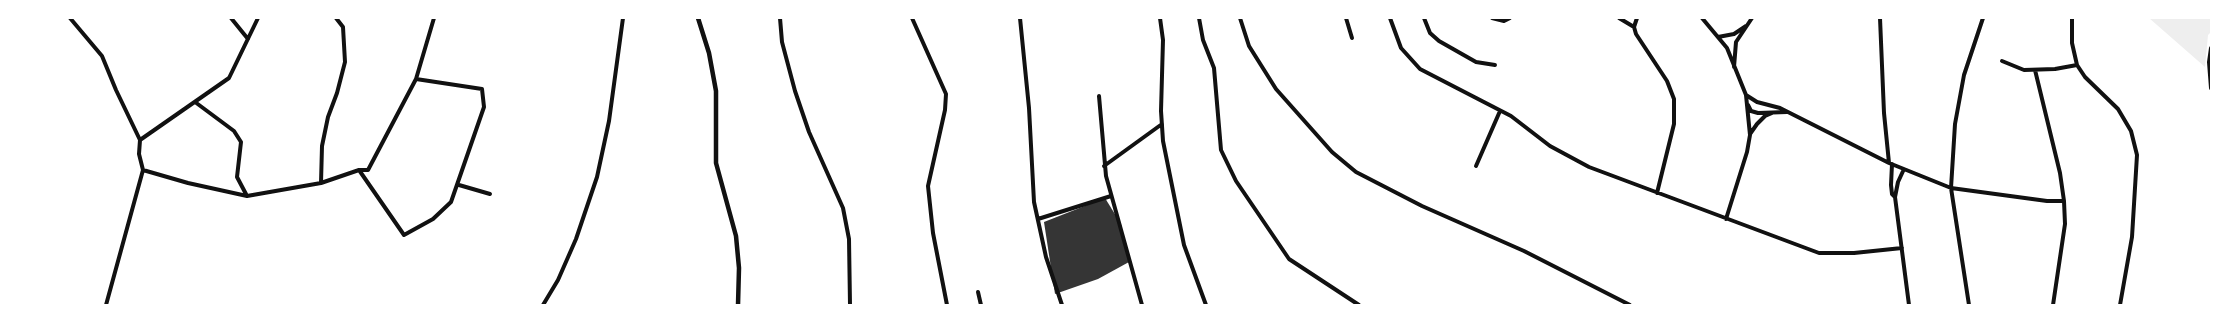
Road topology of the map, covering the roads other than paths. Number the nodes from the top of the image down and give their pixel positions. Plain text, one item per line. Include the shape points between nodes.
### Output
1 (70, 18) edge
2 (231, 18) edge
3 (258, 18) edge
4 (336, 18) edge
5 (434, 18) edge
6 (623, 18) edge
7 (698, 18) edge
8 (780, 18) edge
9 (912, 18) edge
10 (1020, 18) edge
11 (1160, 18) edge
12 (1199, 18) edge
13 (1240, 18) edge
14 (1346, 18) edge
15 (1390, 18) edge
16 (1424, 18) edge
17 (1492, 18) edge
18 (1510, 18) edge
19 (1619, 18) edge
20 (1637, 18) edge
21 (1702, 18) edge
22 (1752, 18) edge
23 (1880, 18) edge
24 (1982, 18) edge
25 (2072, 18) edge
26 (1748, 25) junction
27 (1634, 27) junction
28 (1718, 37) junction
29 (1352, 38) dead end
30 (248, 39) junction
31 (2211, 48) edge
32 (2002, 61) dead end
33 (1496, 65) dead end
34 (2077, 65) junction
35 (1734, 68) junction
36 (2034, 70) junction
37 (416, 79) junction
38 (2211, 88) edge
39 (1746, 95) junction
40 (1099, 96) dead end
41 (195, 102) junction
42 (1747, 104) junction
43 (1500, 111) junction
44 (1788, 112) junction
45 (1773, 113) junction
46 (1162, 124) junction
47 (1750, 135) junction
48 (140, 140) junction
49 (1891, 163) junction
50 (1104, 166) junction
51 (1476, 166) dead end
52 (1904, 169) junction
53 (143, 170) junction
54 (359, 170) junction
55 (321, 183) junction
56 (459, 185) junction
57 (1951, 188) junction
58 (1657, 193) junction
59 (490, 194) dead end
60 (247, 196) junction
61 (1111, 196) junction
62 (1895, 197) junction
63 (2064, 201) junction
64 (1038, 219) junction
65 (1726, 219) junction
66 (1902, 248) junction
67 (978, 292) dead end
68 (106, 305) edge
69 (543, 305) edge
70 (738, 305) edge
71 (850, 305) edge
72 (947, 305) edge
73 (981, 305) edge
74 (1062, 305) edge
75 (1142, 305) edge
76 (1206, 305) edge
77 (1360, 305) edge
78 (1630, 305) edge
79 (1909, 305) edge
80 (1969, 305) edge
81 (2053, 305) edge
82 (2120, 305) edge

1 - 48 street via 102,56
2 - 30 street
3 - 30 street
4 - 55 street via 343,27 345,62 322,146
5 - 37 street
6 - 69 street via 609,121 597,177 576,239 558,280
7 - 70 street via 709,53 716,91 716,163 736,236 739,268
8 - 71 street via 782,42 806,125 843,208 849,239
9 - 72 street via 946,94 945,110 928,186 933,233
10 - 64 street via 1029,108 1034,202
11 - 46 street via 1163,40
12 - 77 street via 1203,40 1214,68 1221,150 1236,182 1290,259
13 - 78 street via 1249,46 1276,89 1332,152 1356,172 1422,206 1524,251
14 - 29 street
15 - 43 street via 1400,48 1420,69
16 - 33 street via 1430,33 1439,41 1476,62
17 - 18 street via 1504,21
19 - 27 street
20 - 27 street
21 - 28 street
22 - 26 street
23 - 49 street via 1882,92
24 - 57 street via 1964,75 1955,124
25 - 34 street via 2072,44
26 - 28 street via 1734,34
26 - 35 street via 1736,42
27 - 58 street via 1667,81 1674,99 1674,124
28 - 35 street via 1727,48
30 - 41 street via 229,78
31 - 38 street
32 - 36 street via 2024,70
34 - 36 street
34 - 82 street via 2118,109 2131,131 2137,156 2132,237
35 - 39 street
36 - 63 street via 2060,173
37 - 54 street via 368,170
37 - 56 street via 482,89 484,107
39 - 42 street
39 - 44 street via 1757,102
40 - 50 street
41 - 48 street
41 - 60 street via 234,131 241,142 237,177
42 - 45 street via 1751,110 1758,113
42 - 47 street
43 - 51 street
43 - 58 street via 1511,116 1550,146 1589,167
44 - 45 street
44 - 49 street
45 - 47 street via 1756,124
46 - 50 street
46 - 76 street via 1172,191 1184,245
47 - 65 street
48 - 53 street via 139,154
49 - 52 street
49 - 62 street via 1892,194
50 - 61 street
52 - 57 street
52 - 62 street
53 - 60 street
53 - 68 street
54 - 55 street
54 - 56 street via 404,235 433,219 451,202
55 - 60 street
56 - 59 street
57 - 63 street
57 - 80 street
58 - 65 street
61 - 64 street
61 - 75 street
62 - 66 street
63 - 81 street via 2065,224
64 - 74 street via 1046,257
65 - 66 street via 1819,253 1854,253
66 - 79 street
67 - 73 street

